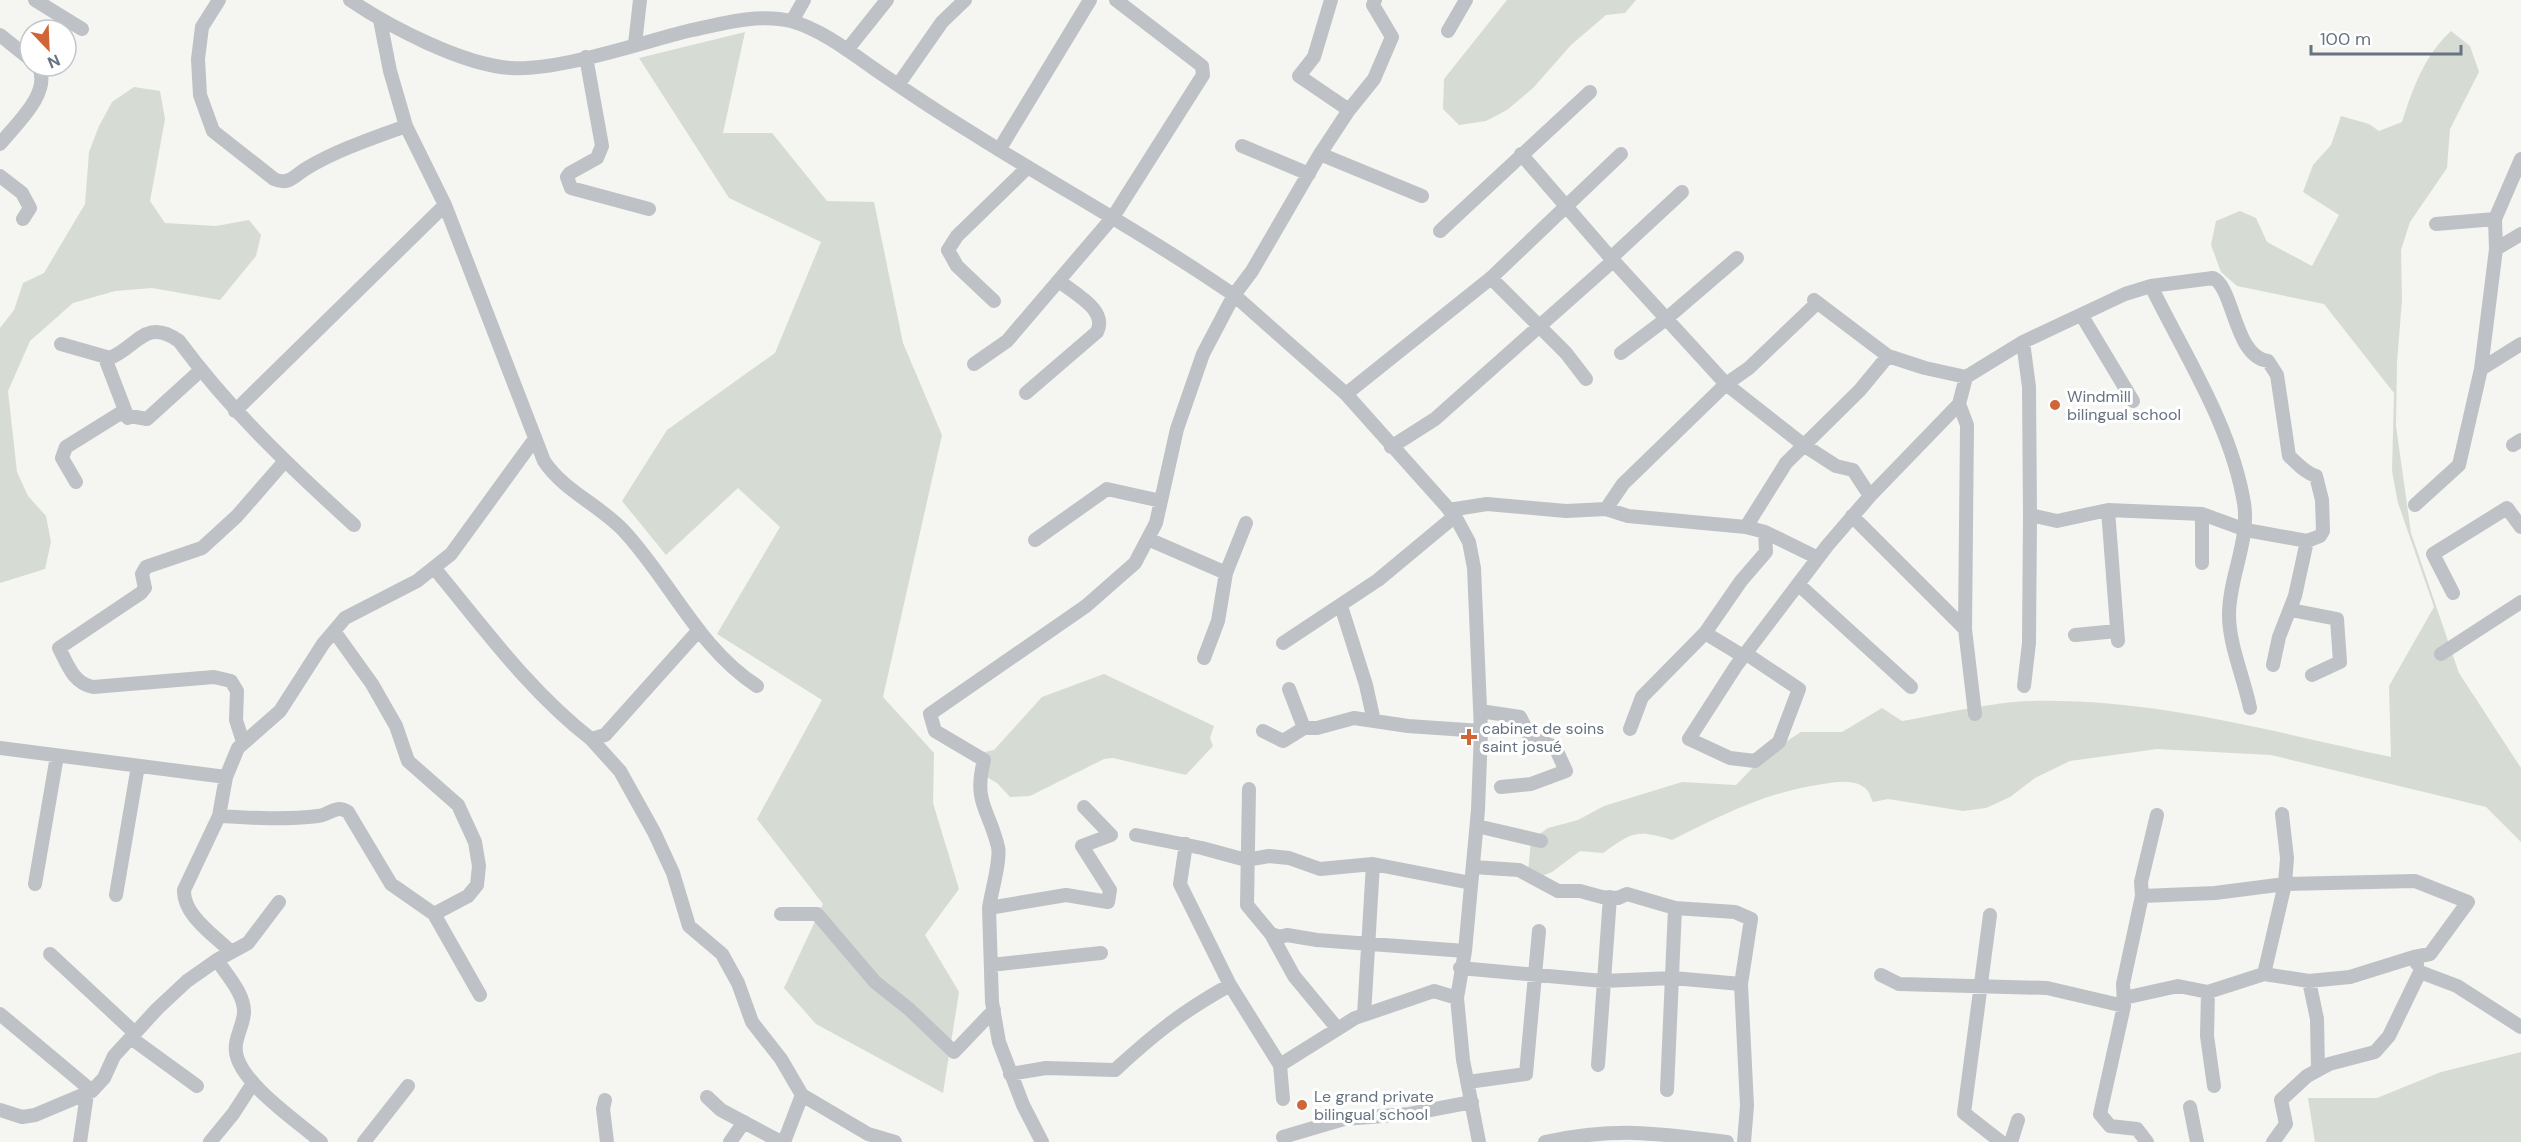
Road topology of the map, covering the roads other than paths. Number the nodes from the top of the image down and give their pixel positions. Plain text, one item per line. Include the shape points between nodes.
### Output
1 (36, 0) edge
2 (219, 0) edge
3 (350, 0) edge
4 (640, 0) edge
5 (804, 0) edge
6 (887, 0) edge
7 (965, 0) edge
8 (1090, 0) edge
9 (1116, 0) edge
10 (1331, 0) edge
11 (1375, 0) edge
12 (1466, 0) edge
13 (380, 20) junction
14 (792, 21) junction
15 (82, 29) dead end
16 (1448, 31) dead end
17 (0, 36) edge
18 (635, 44) junction
19 (18, 50) edge
20 (847, 50) junction
21 (586, 57) junction
22 (42, 78) edge
23 (898, 85) junction
24 (1590, 92) dead end
25 (1349, 110) junction
26 (406, 126) junction
27 (0, 144) edge
28 (1242, 146) dead end
29 (999, 150) junction
30 (1320, 154) junction
31 (1521, 154) junction
32 (1621, 154) dead end
33 (2521, 159) edge
34 (1028, 166) junction
35 (1309, 174) junction
36 (0, 176) edge
37 (1682, 192) dead end
38 (1422, 196) dead end
39 (444, 205) junction
40 (1566, 206) junction
41 (649, 209) dead end
42 (1113, 217) junction
43 (23, 219) dead end
44 (2495, 219) junction
45 (2436, 224) dead end
46 (1440, 231) dead end
47 (2521, 234) edge
48 (2496, 249) junction
49 (1612, 258) junction
50 (1737, 258) dead end
51 (1491, 278) junction
52 (1059, 281) junction
53 (2151, 286) junction
54 (1234, 296) junction
55 (994, 301) dead end
56 (1527, 316) junction
57 (2082, 316) junction
58 (1666, 319) junction
59 (1539, 327) junction
60 (2023, 342) junction
61 (61, 344) dead end
62 (2521, 345) edge
63 (1621, 353) dead end
64 (1888, 356) junction
65 (105, 358) junction
66 (974, 364) dead end
67 (2481, 369) junction
68 (201, 370) junction
69 (1966, 377) junction
70 (1586, 379) dead end
71 (1726, 384) junction
72 (1026, 393) dead end
73 (1346, 394) junction
74 (2133, 401) dead end
75 (1959, 404) junction
76 (235, 411) junction
77 (128, 418) junction
78 (534, 440) junction
79 (1805, 446) junction
80 (1391, 447) junction
81 (284, 462) junction
82 (76, 482) dead end
83 (1870, 496) junction
84 (1161, 501) junction
85 (2415, 505) dead end
86 (1606, 509) junction
87 (2108, 510) junction
88 (1452, 513) junction
89 (2202, 514) junction
90 (2030, 515) junction
91 (1852, 516) junction
92 (1246, 523) dead end
93 (354, 525) dead end
94 (1746, 527) junction
95 (2521, 527) edge
96 (2246, 530) junction
97 (1765, 532) junction
98 (1148, 539) junction
99 (1035, 540) dead end
100 (2307, 542) junction
101 (1818, 558) junction
102 (2202, 563) dead end
103 (435, 569) junction
104 (1226, 573) junction
105 (1799, 585) junction
106 (2452, 593) dead end
107 (2521, 602) edge
108 (1341, 606) junction
109 (2291, 610) junction
110 (1965, 628) junction
111 (699, 630) junction
112 (334, 631) junction
113 (1705, 633) junction
114 (2074, 635) dead end
115 (1283, 644) dead end
116 (1744, 654) junction
117 (2441, 654) dead end
118 (1204, 658) dead end
119 (2273, 665) dead end
120 (2312, 675) dead end
121 (757, 686) dead end
122 (2024, 686) dead end
123 (1911, 687) dead end
124 (1289, 689) dead end
125 (2250, 708) dead end
126 (1480, 711) junction
127 (1975, 714) dead end
128 (1374, 721) junction
129 (1304, 728) junction
130 (1630, 729) dead end
131 (1263, 731) dead end
132 (1481, 731) junction
133 (591, 739) junction
134 (243, 742) junction
135 (0, 748) edge
136 (57, 756) junction
137 (138, 766) junction
138 (226, 777) junction
139 (1501, 787) dead end
140 (1249, 789) dead end
141 (1084, 807) dead end
142 (2282, 814) dead end
143 (2157, 815) dead end
144 (219, 816) junction
145 (1477, 826) junction
146 (1136, 835) dead end
147 (1541, 841) dead end
148 (1186, 844) junction
149 (1246, 860) junction
150 (1373, 864) junction
151 (1473, 867) junction
152 (1471, 883) junction
153 (35, 884) dead end
154 (2285, 884) junction
155 (116, 896) dead end
156 (2142, 896) junction
157 (1610, 897) junction
158 (279, 902) dead end
159 (989, 908) junction
160 (1675, 908) junction
161 (434, 914) junction
162 (781, 914) dead end
163 (1990, 915) dead end
164 (1539, 931) dead end
165 (1271, 934) junction
166 (1367, 943) junction
167 (1465, 951) junction
168 (231, 952) junction
169 (1101, 953) dead end
170 (50, 954) dead end
171 (2414, 957) junction
172 (217, 960) junction
173 (991, 965) junction
174 (1460, 968) junction
175 (2420, 972) junction
176 (2264, 974) junction
177 (1536, 975) junction
178 (1881, 975) dead end
179 (1672, 978) junction
180 (1603, 981) junction
181 (2309, 981) junction
182 (1741, 984) junction
183 (1980, 984) junction
184 (1230, 985) junction
185 (2208, 992) junction
186 (480, 995) dead end
187 (1457, 998) junction
188 (2124, 1002) junction
189 (994, 1010) junction
190 (0, 1014) edge
191 (1364, 1015) junction
192 (2521, 1027) edge
193 (1337, 1028) junction
194 (133, 1036) junction
195 (1280, 1065) junction
196 (1598, 1065) dead end
197 (2318, 1070) junction
198 (1010, 1074) junction
199 (1468, 1082) junction
200 (253, 1083) junction
201 (197, 1086) dead end
202 (408, 1086) dead end
203 (2214, 1086) dead end
204 (1667, 1090) dead end
205 (89, 1093) junction
206 (802, 1095) junction
207 (707, 1097) dead end
208 (605, 1100) dead end
209 (1283, 1100) dead end
210 (1472, 1102) junction
211 (2190, 1107) dead end
212 (0, 1110) edge
213 (2018, 1120) dead end
214 (744, 1122) junction
215 (1283, 1137) dead end
216 (213, 1141) edge
217 (1706, 1141) edge
218 (80, 1142) edge
219 (321, 1142) edge
220 (364, 1142) edge
221 (607, 1142) edge
222 (730, 1142) edge
223 (783, 1142) edge
224 (895, 1142) edge
225 (1042, 1142) edge
226 (1479, 1142) edge
227 (1545, 1142) edge
228 (1727, 1142) edge
229 (1744, 1142) edge
230 (2001, 1142) edge
231 (2011, 1142) edge
232 (2147, 1142) edge
233 (2197, 1142) edge
234 (2274, 1142) edge

1 - 15 street
2 - 26 street via 202,27 198,59 200,95 213,131 274,179 289,181 317,163
3 - 13 street
4 - 18 street
5 - 14 street
6 - 20 street
7 - 23 street via 942,22
8 - 29 street
9 - 42 street via 1204,70
10 - 25 street via 1314,57 1299,76
11 - 25 street via 1373,5 1392,37 1374,79
12 - 16 street
13 - 21 street via 488,65 534,67
13 - 26 street
14 - 18 street via 753,19
14 - 20 street
17 - 19 street
18 - 21 street
20 - 23 street
21 - 41 street via 602,146 597,158 570,173 568,185
22 - 27 street via 31,105
23 - 29 street
24 - 31 street
25 - 30 street
26 - 39 street
28 - 35 street
29 - 34 street
30 - 35 street
30 - 38 street
31 - 40 street
31 - 46 street
32 - 40 street
33 - 44 street
34 - 42 street
34 - 55 street via 957,236 948,250 957,266
35 - 54 street
36 - 43 street via 27,199 30,208
37 - 49 street
39 - 76 street
39 - 78 street
40 - 49 street
40 - 51 street
42 - 52 street
42 - 54 street
44 - 45 street
44 - 48 street
47 - 48 street
48 - 67 street
49 - 56 street via 1554,310
49 - 58 street
49 - 59 street
50 - 58 street
51 - 56 street
51 - 73 street
52 - 66 street via 1007,341
52 - 72 street via 1099,314 1101,325
53 - 57 street via 2125,294
53 - 96 street via 2217,416 2236,470
53 - 100 street via 2218,280 2251,353 2273,366 2289,456 2305,472 2316,476 2322,500 2323,531
54 - 73 street
54 - 84 street via 1203,354 1177,429
56 - 59 street
57 - 60 street
57 - 74 street
58 - 63 street
58 - 71 street
59 - 70 street
59 - 80 street via 1435,419
60 - 69 street
60 - 90 street via 2029,387
61 - 65 street
62 - 67 street
64 - 69 street
64 - 71 street via 1815,302 1749,368
64 - 79 street
65 - 68 street via 118,355 147,333 160,332 179,341
65 - 77 street
67 - 85 street via 2459,465
68 - 76 street
68 - 77 street via 147,420
69 - 75 street
71 - 79 street
71 - 86 street via 1623,484
73 - 80 street
75 - 83 street
75 - 110 street via 1967,425 1969,475
76 - 81 street
77 - 82 street via 119,414 63,450 62,458
78 - 103 street via 451,554
78 - 111 street via 552,473 602,509 624,531
79 - 83 street via 1836,466 1853,470
79 - 94 street via 1786,463
80 - 88 street
81 - 93 street
81 - 134 street via 202,548 146,567 141,593 59,648 74,678 93,687 214,677 231,681 237,691 236,720
83 - 91 street
84 - 98 street
84 - 99 street via 1107,489
86 - 88 street via 1566,512 1487,504
86 - 94 street via 1628,516
87 - 89 street
87 - 90 street via 2057,521
87 - 114 street via 2117,636
88 - 108 street via 1386,573
88 - 126 street via 1469,542 1474,568
89 - 96 street
89 - 102 street
90 - 122 street via 2029,643
91 - 101 street
91 - 110 street
92 - 104 street
94 - 97 street
95 - 106 street via 2507,508 2433,554
96 - 100 street
96 - 125 street via 2229,614
97 - 101 street
97 - 113 street via 1766,552
98 - 104 street
98 - 159 street via 1135,563 1086,606 930,714 935,731 984,760 980,779 982,807 999,849
100 - 109 street
101 - 105 street
103 - 112 street via 352,614
103 - 133 street via 513,664
104 - 118 street via 1218,621
105 - 116 street
105 - 123 street
107 - 117 street
108 - 115 street
108 - 128 street
109 - 119 street via 2279,637
109 - 120 street via 2337,619 2340,662
110 - 127 street
111 - 121 street
111 - 133 street via 605,735
112 - 134 street via 280,711
112 - 161 street via 372,684 396,726 408,760 458,805 475,842 480,866 477,885 468,896
113 - 116 street
113 - 130 street via 1642,698
116 - 116 street via 1689,739 1730,758 1755,761 1779,742 1800,689
124 - 129 street
126 - 132 street
126 - 139 street via 1520,717 1530,737 1555,747 1566,771 1532,784
128 - 129 street via 1354,718
128 - 132 street
129 - 131 street via 1283,741
132 - 145 street
133 - 206 street via 620,771 654,832 673,873 689,926 722,954 752,1022 781,1059
134 - 138 street
135 - 136 street
136 - 137 street
136 - 153 street
137 - 138 street
137 - 155 street
138 - 144 street
140 - 149 street
141 - 159 street via 1111,834 1082,846 1110,890 1108,902 1065,896
142 - 154 street via 2287,858
143 - 156 street via 2141,882
144 - 161 street via 292,820 343,809 352,816 391,884
144 - 168 street via 184,890 184,898 191,912
145 - 147 street
145 - 151 street
146 - 148 street
148 - 149 street
148 - 184 street via 1180,884
149 - 150 street via 1289,858 1320,869
149 - 165 street via 1247,905
150 - 152 street
150 - 166 street
151 - 152 street
151 - 157 street via 1520,870 1558,891
152 - 167 street
154 - 156 street via 2215,893
154 - 171 street via 2415,881 2468,902 2430,954
154 - 176 street
156 - 188 street via 2123,984
157 - 160 street via 1627,894
157 - 180 street
158 - 168 street via 248,943
159 - 173 street
160 - 179 street
160 - 182 street via 1735,912 1751,919
161 - 186 street
162 - 189 street via 817,914 875,982 954,1052
163 - 183 street
164 - 177 street
165 - 166 street
165 - 193 street via 1294,976
166 - 167 street
166 - 191 street
167 - 174 street
168 - 172 street
169 - 173 street
170 - 194 street
171 - 175 street
171 - 181 street via 2350,977
172 - 194 street via 187,981
172 - 200 street via 243,1003 235,1050 238,1062
173 - 189 street
174 - 177 street
174 - 187 street
175 - 192 street via 2457,986
175 - 197 street via 2389,1036 2375,1052
176 - 181 street
176 - 185 street
177 - 180 street
177 - 199 street via 1526,1074
178 - 183 street via 1899,984
179 - 180 street
179 - 182 street
179 - 204 street
180 - 196 street
181 - 197 street via 2317,1019
182 - 229 street via 1747,1106
183 - 188 street via 2047,987
183 - 230 street via 1964,1113
184 - 195 street
184 - 198 street via 1185,1010 1115,1070 1046,1068
185 - 188 street via 2178,986
185 - 203 street via 2207,1036
187 - 191 street via 1434,991
187 - 199 street
188 - 232 street via 2100,1114 2110,1126 2137,1129
189 - 198 street
190 - 205 street
191 - 193 street
193 - 195 street
194 - 201 street
194 - 205 street
195 - 209 street
197 - 234 street via 2281,1100 2286,1124
198 - 225 street
199 - 210 street
200 - 216 street
200 - 219 street
202 - 220 street
205 - 212 street via 35,1115 22,1117
205 - 218 street
206 - 223 street
206 - 224 street via 868,1134
207 - 214 street
208 - 221 street
210 - 215 street via 1409,1114 1344,1119
210 - 226 street
211 - 233 street
213 - 231 street
214 - 222 street
214 - 223 street
217 - 227 street via 1619,1131
217 - 228 street

